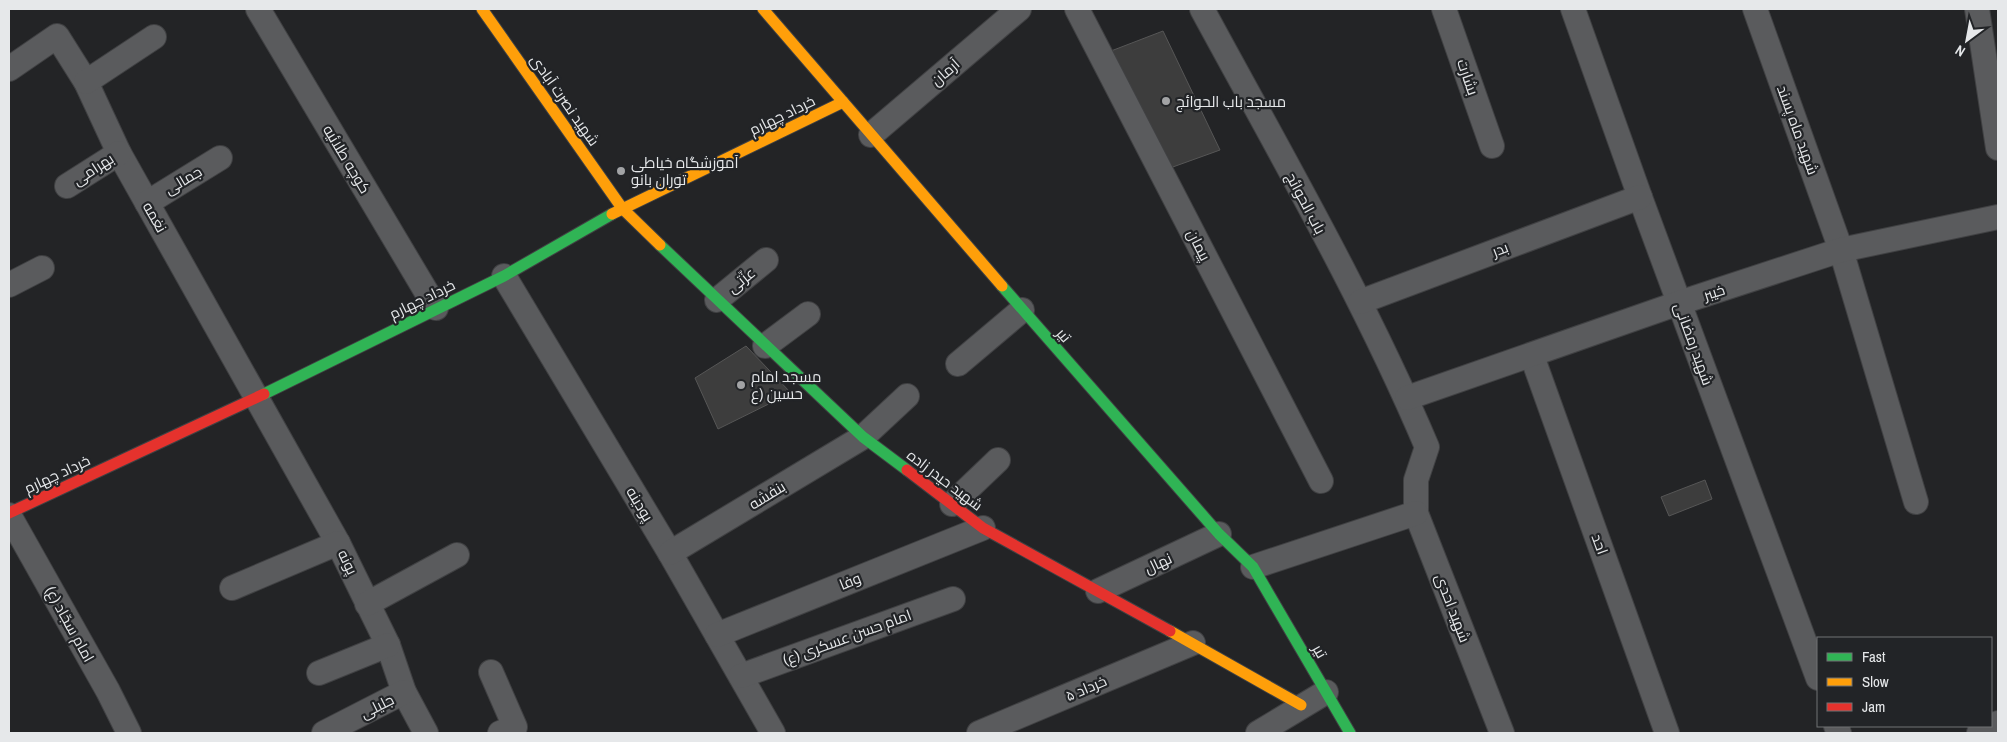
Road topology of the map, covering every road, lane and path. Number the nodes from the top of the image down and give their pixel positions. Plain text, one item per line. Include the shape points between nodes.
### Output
1 (258, 9) edge
2 (482, 9) edge
3 (763, 9) edge
4 (1018, 9) edge
5 (1077, 9) edge
6 (1202, 9) edge
7 (1444, 9) edge
8 (1573, 9) edge
9 (1755, 9) edge
10 (1977, 9) edge
11 (154, 37) dead end
12 (9, 69) edge
13 (86, 82) junction
14 (842, 102) junction
15 (871, 135) junction
16 (1492, 146) dead end
17 (1998, 148) edge
18 (119, 153) junction
19 (220, 158) dead end
20 (67, 186) dead end
21 (1640, 197) junction
22 (147, 203) junction
23 (622, 208) junction
24 (1998, 217) edge
25 (1841, 250) junction
26 (766, 260) dead end
27 (42, 268) dead end
28 (504, 276) junction
29 (9, 285) edge
30 (717, 300) junction
31 (1360, 302) junction
32 (1679, 303) junction
33 (436, 308) junction
34 (1022, 310) junction
35 (808, 314) dead end
36 (765, 346) junction
37 (1532, 356) junction
38 (958, 364) dead end
39 (907, 396) dead end
40 (258, 397) junction
41 (1407, 398) junction
42 (863, 437) junction
43 (998, 460) dead end
44 (1416, 480) joint
45 (1321, 481) dead end
46 (1916, 502) dead end
47 (952, 504) junction
48 (1416, 513) junction
49 (9, 514) edge
50 (982, 528) junction
51 (1219, 534) junction
52 (338, 542) junction
53 (670, 554) junction
54 (457, 555) dead end
55 (1253, 567) junction
56 (232, 588) dead end
57 (1098, 591) junction
58 (953, 599) dead end
59 (367, 604) junction
60 (717, 635) junction
61 (1193, 643) junction
62 (388, 645) junction
63 (491, 672) dead end
64 (319, 673) dead end
65 (1817, 675) edge
66 (741, 676) junction
67 (404, 692) junction
68 (1326, 692) junction
69 (1301, 705) junction
70 (129, 733) edge
71 (324, 733) edge
72 (426, 733) edge
73 (500, 733) edge
74 (773, 733) edge
75 (979, 733) edge
76 (1258, 733) edge
77 (1350, 733) edge
78 (1502, 733) edge
79 (1667, 733) edge

1 - 33 street, کوچه طلائیه
2 - 23 street, شهید نصرت آبادی
3 - 14 street, تیر
4 - 15 street, آرمان
5 - 45 street, پیمان
6 - 31 street, باب الحوائج
7 - 16 street, بشارت
8 - 21 street, شهید رمضانی
9 - 25 street, شهید ماه پسند
10 - 17 street
11 - 13 street
12 - 13 street, نغمه via 57,36
13 - 18 street, نغمه
14 - 15 street, تیر
14 - 23 street, خرداد چهارم
15 - 34 street, تیر
18 - 20 street, بهرامی
18 - 22 street, نغمه
19 - 22 street, جمالی
21 - 31 street, بدر
21 - 32 street, شهید رمضانی
22 - 40 street, نغمه
23 - 28 street, خرداد چهارم
23 - 30 street, شهید حیدر زاده
24 - 25 street, خیبر
25 - 32 street, خیبر
25 - 46 street, شهید ماه پسند
26 - 30 street, عزّتی
27 - 29 street
28 - 33 street, خرداد چهارم
28 - 53 street, پودینه
30 - 36 street, شهید حیدر زاده
31 - 41 street, باب الحوائج
32 - 37 street, خیبر
32 - 65 street, شهید رمضانی
33 - 40 street, خرداد چهارم
34 - 38 street
34 - 51 street, تیر
35 - 36 street
36 - 42 street, شهید حیدر زاده
37 - 41 street, خیبر
37 - 79 street, احد
39 - 42 street, بنفشه
40 - 49 street, خرداد چهارم
40 - 52 street, پونه
41 - 44 street, باب الحوائج via 1428,447
42 - 47 street, شهید حیدر زاده
42 - 53 street, بنفشه
43 - 47 street
44 - 48 street, شهید احدی
47 - 50 street, شهید حیدر زاده
48 - 55 street
48 - 78 street, شهید احدی
49 - 70 street, امام سجّاد (ع)
50 - 57 street, شهید حیدر زاده
50 - 60 street, وفا
51 - 55 street, تیر
51 - 57 street, نهال
52 - 56 street
52 - 59 street, پونه
53 - 60 street, پودینه
54 - 59 street
55 - 68 street, تیر
57 - 61 street, شهید حیدر زاده
58 - 66 street, امام حسن عسکری (ع)
59 - 62 street, پونه
60 - 66 street, پودینه
61 - 69 street, شهید حیدر زاده
61 - 75 street, خرداد ۵
62 - 64 street
62 - 67 street, پونه
63 - 73 street via 515,727
66 - 74 street, پودینه
67 - 71 street, جلیلی
67 - 72 street, پونه
68 - 69 street
68 - 77 street, تیر
69 - 76 street

